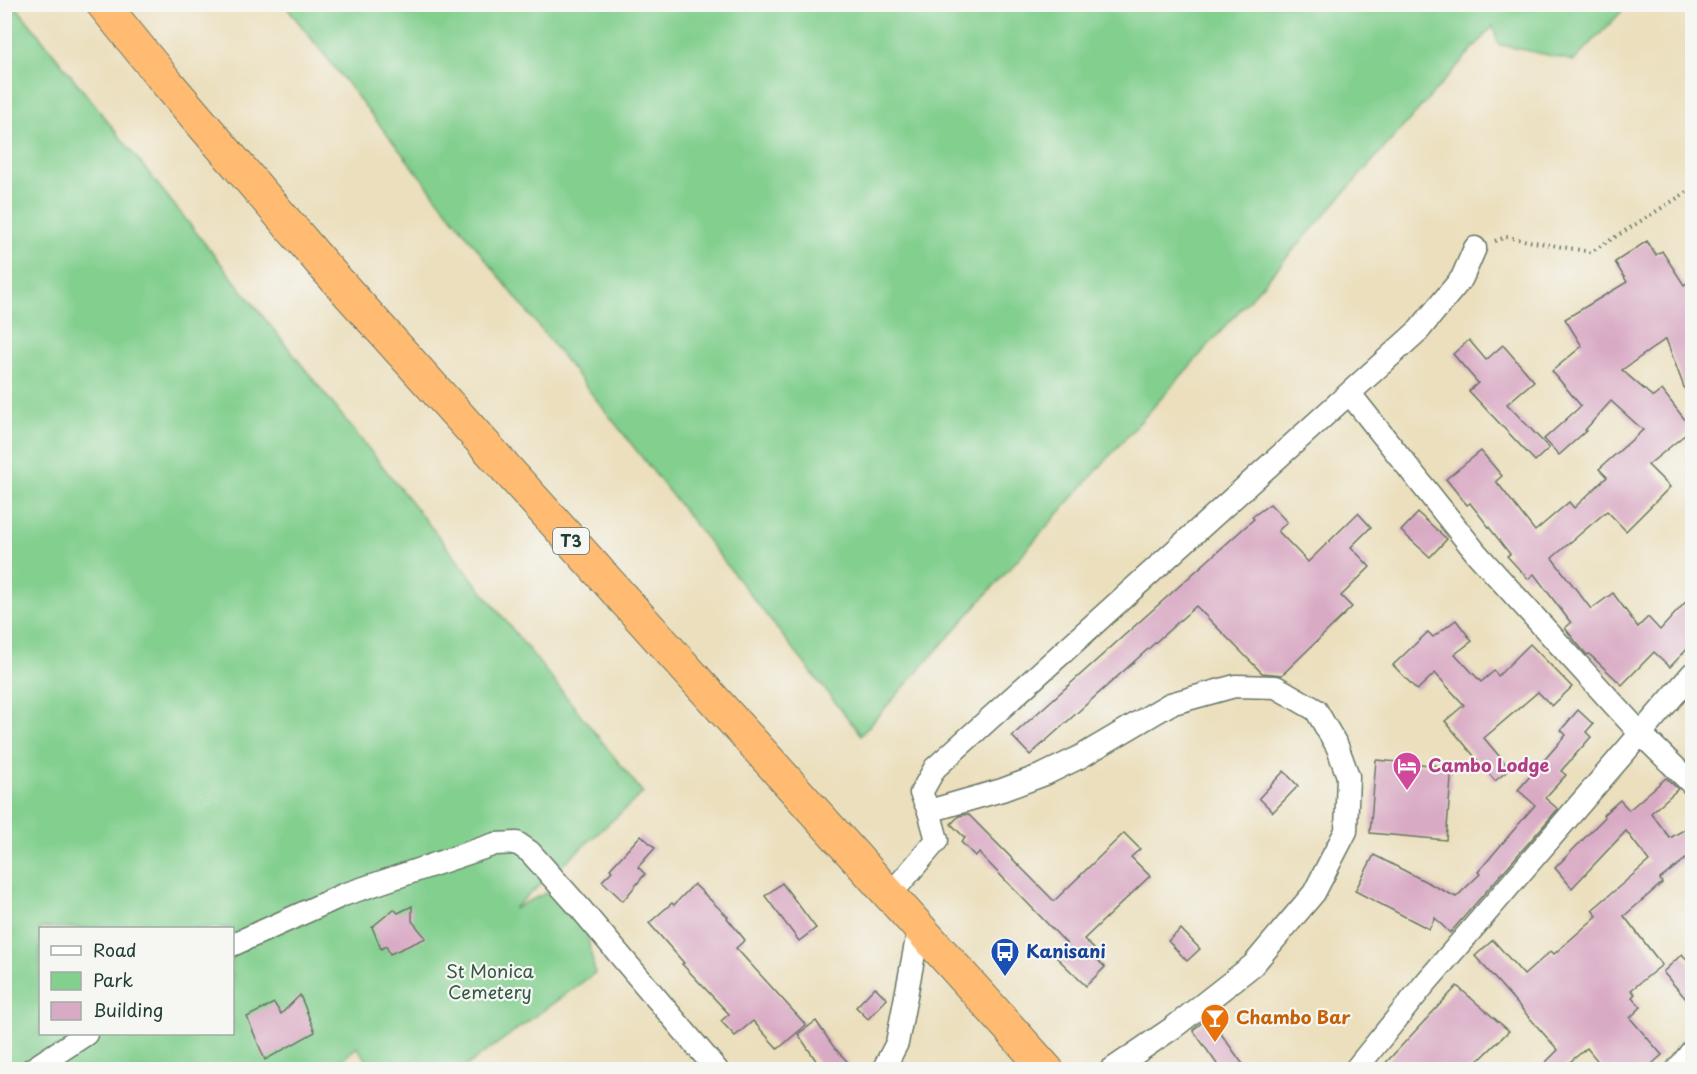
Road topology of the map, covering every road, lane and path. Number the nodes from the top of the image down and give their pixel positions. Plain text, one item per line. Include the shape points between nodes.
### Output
1 (103, 4) edge
2 (1692, 189) edge
3 (1474, 248) joint
4 (1350, 394) junction
5 (1692, 674) edge
6 (1640, 733) junction
7 (1692, 784) edge
8 (929, 810) junction
9 (890, 895) junction
10 (920, 928) junction
11 (234, 944) edge
12 (84, 1035) edge
13 (1692, 1051) edge
14 (31, 1070) edge
15 (717, 1070) edge
16 (884, 1070) edge
17 (1047, 1070) edge
18 (1111, 1070) edge
19 (1355, 1070) edge
20 (1677, 1070) edge

1 - 9 highway, T3 via 324,266
2 - 3 path via 1591,252 1506,237
3 - 4 street via 1462,278 1419,330
4 - 6 street via 1477,554
4 - 8 street via 935,768 921,793
5 - 6 street
6 - 7 street
6 - 19 street
8 - 9 street via 937,840
8 - 18 street via 1045,774 1170,704 1235,686 1276,687 1316,710 1338,746 1348,776 1346,831 1314,893 1253,965
9 - 10 highway, T3
10 - 16 street via 897,1043
10 - 17 highway, T3
11 - 15 street via 343,895 495,844 517,843 530,852 580,908
12 - 14 street
13 - 20 street

